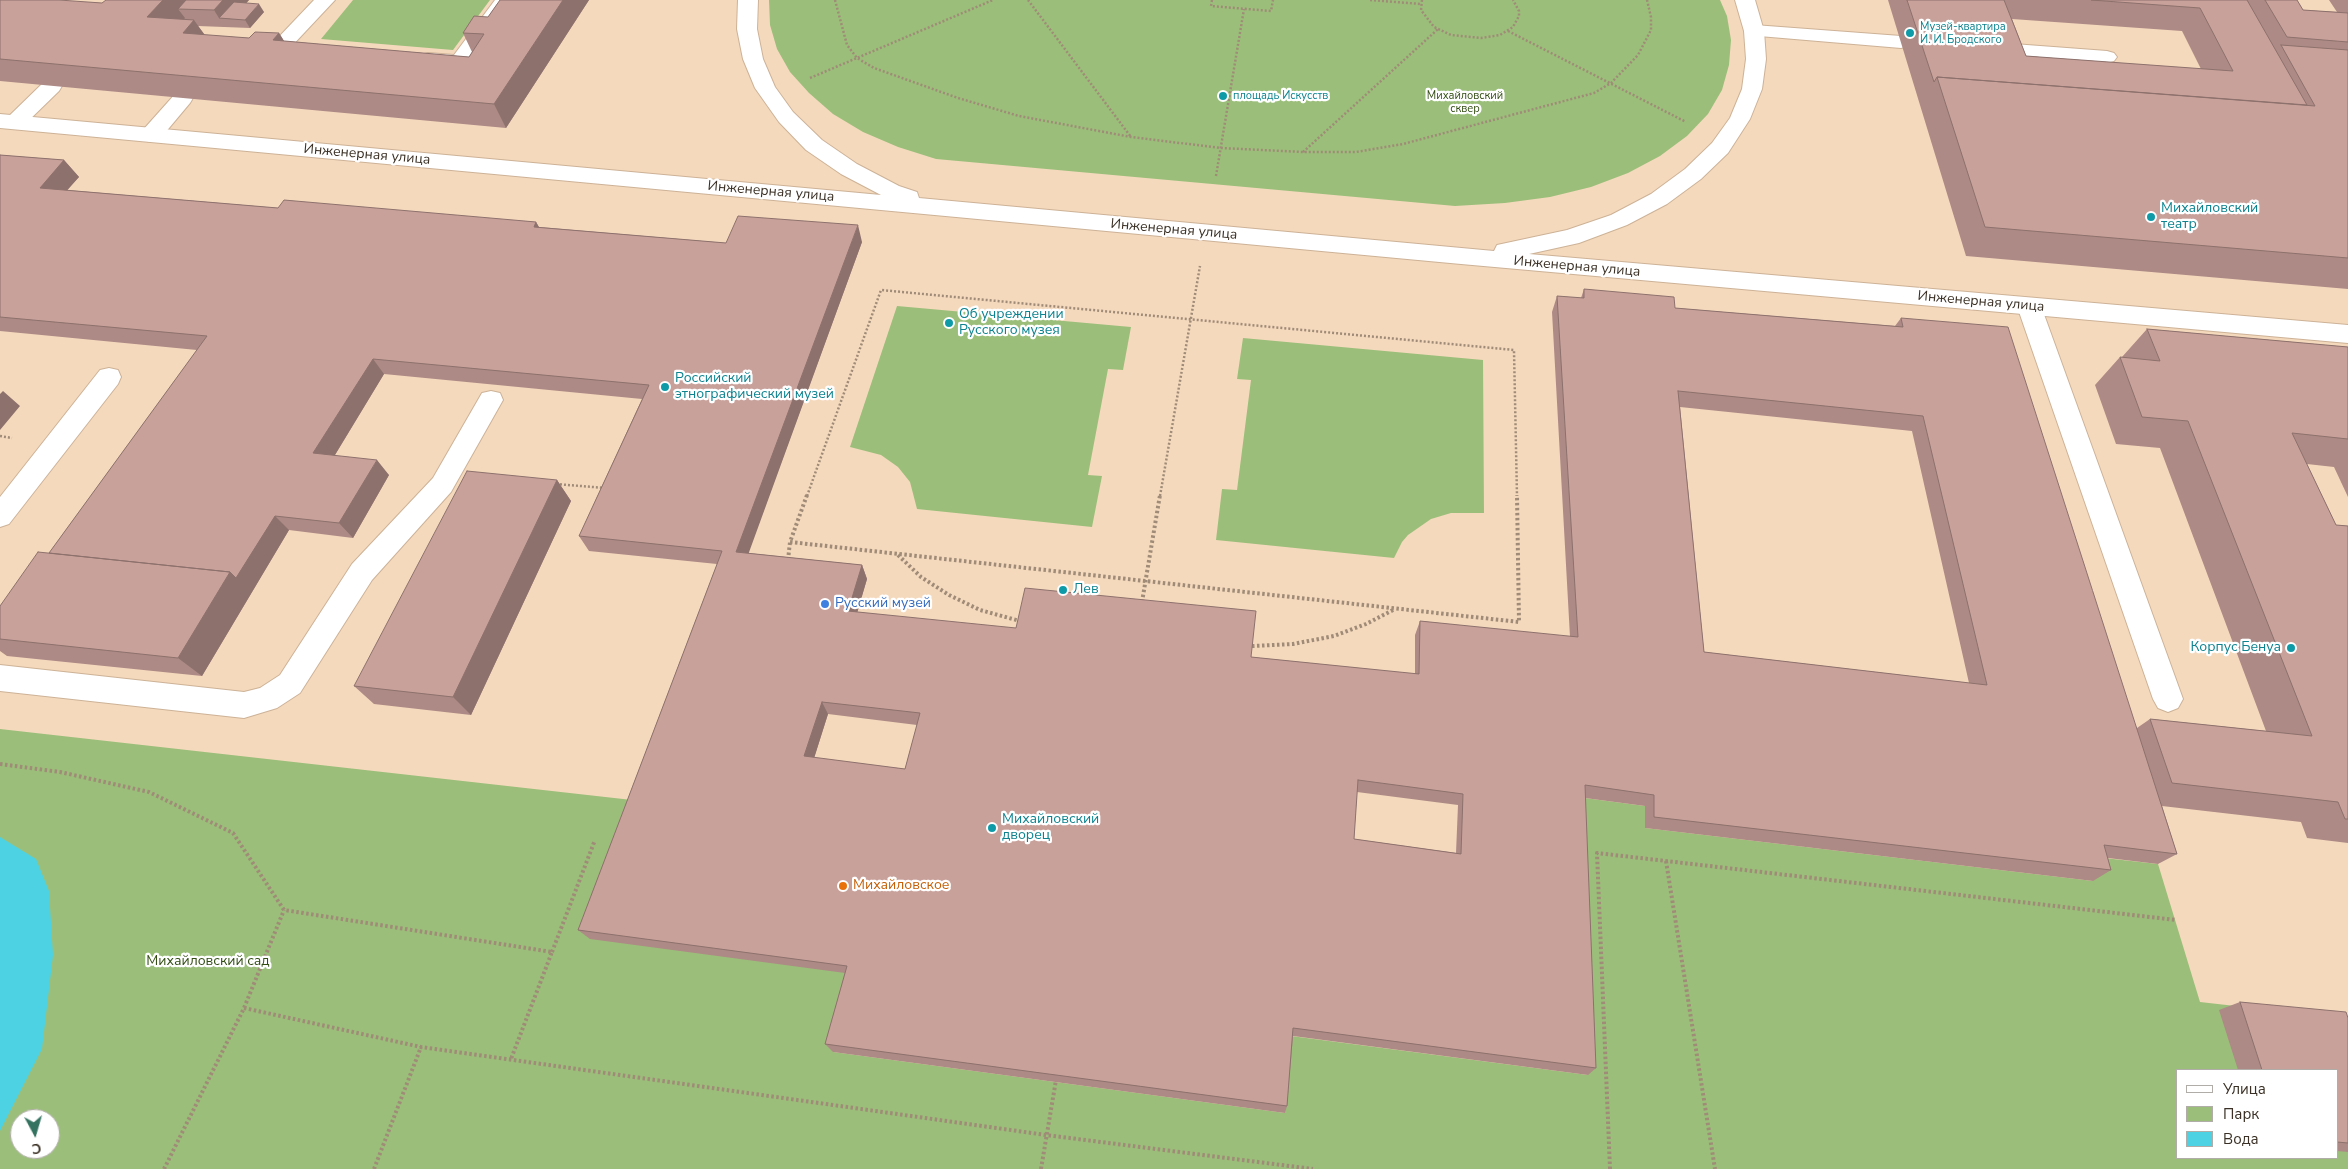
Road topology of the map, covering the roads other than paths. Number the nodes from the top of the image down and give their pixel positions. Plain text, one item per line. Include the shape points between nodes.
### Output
1 (325, 0) edge
2 (505, 0) edge
3 (748, 0) edge
4 (1745, 0) edge
5 (1754, 31) junction
6 (1901, 42) dead end
7 (282, 45) edge
8 (2000, 49) edge
9 (410, 57) edge
10 (2108, 57) dead end
11 (52, 86) edge
12 (183, 98) edge
13 (6, 124) edge
14 (151, 135) junction
15 (939, 208) junction
16 (1461, 256) junction
17 (2029, 306) junction
18 (2348, 334) edge
19 (109, 377) dead end
20 (490, 400) dead end
21 (0, 516) edge
22 (0, 678) edge
23 (2168, 699) dead end

1 - 7 street
2 - 9 street via 459,62
3 - 15 street via 747,28 753,59 765,88 786,118 814,145 849,170 891,191
4 - 5 street
5 - 6 street
5 - 16 street via 1756,59 1752,89 1740,119 1720,148 1693,174 1659,199 1619,220 1571,237 1518,250
8 - 10 street
11 - 13 street
12 - 14 street
13 - 14 street, Инженерная улица
14 - 15 street, Инженерная улица
15 - 16 street, Инженерная улица
16 - 17 street, Инженерная улица
17 - 18 street, Инженерная улица
17 - 23 street
19 - 21 street
20 - 22 street via 442,485 362,572 290,684 267,699 244,705

